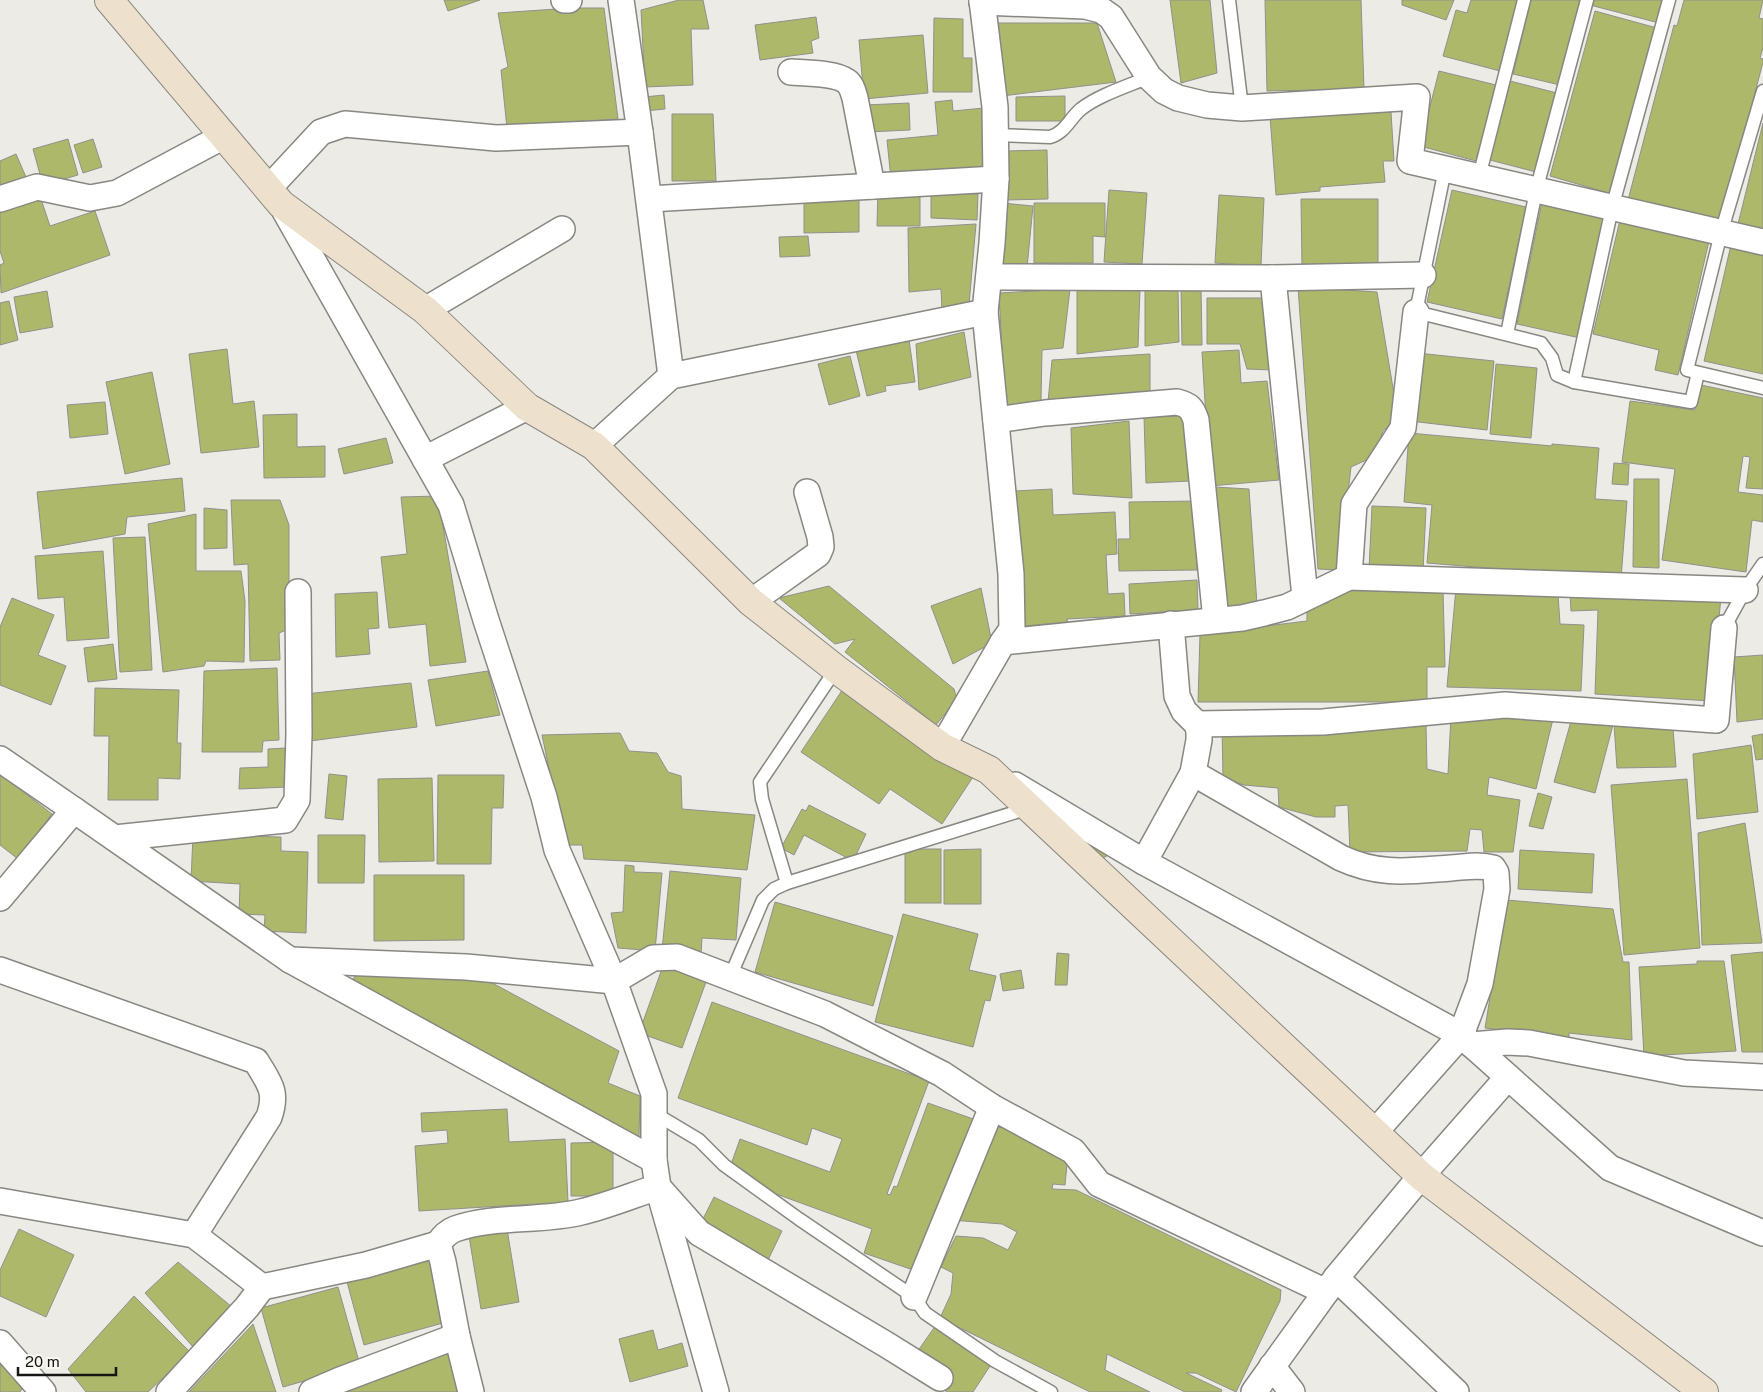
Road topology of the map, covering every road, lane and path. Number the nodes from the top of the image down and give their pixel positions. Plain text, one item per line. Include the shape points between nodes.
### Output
1 (109, 0) edge
2 (564, 0) edge
3 (569, 0) edge
4 (621, 0) edge
5 (1229, 0) edge
6 (1524, 0) edge
7 (1587, 0) edge
8 (1668, 0) edge
9 (982, 1) edge
10 (791, 72) dead end
11 (1149, 78) junction
12 (1763, 91) edge
13 (1242, 108) junction
14 (640, 132) junction
15 (995, 135) junction
16 (224, 136) junction
17 (1445, 169) junction
18 (1478, 177) junction
19 (996, 178) junction
20 (872, 186) junction
21 (1536, 190) junction
22 (275, 196) junction
23 (0, 199) edge
24 (649, 199) junction
25 (1612, 208) junction
26 (562, 229) dead end
27 (1721, 233) junction
28 (1763, 242) edge
29 (1423, 275) junction
30 (989, 277) junction
31 (1273, 278) junction
32 (425, 310) junction
33 (985, 312) junction
34 (1416, 312) junction
35 (1507, 334) junction
36 (1698, 373) junction
37 (671, 376) junction
38 (1574, 382) junction
39 (1763, 388) edge
40 (527, 406) junction
41 (996, 420) junction
42 (594, 446) junction
43 (425, 459) junction
44 (807, 492) dead end
45 (1763, 564) edge
46 (1349, 577) junction
47 (1745, 590) junction
48 (298, 592) dead end
49 (1305, 597) junction
50 (750, 602) junction
51 (1216, 620) junction
52 (1171, 624) junction
53 (1724, 628) joint
54 (1002, 642) junction
55 (836, 668) junction
56 (1198, 724) junction
57 (942, 747) junction
58 (0, 759) edge
59 (989, 770) junction
60 (1193, 773) junction
61 (1029, 808) junction
62 (74, 810) junction
63 (115, 838) junction
64 (1144, 862) junction
65 (786, 883) junction
66 (0, 898) edge
67 (290, 960) junction
68 (0, 970) edge
69 (730, 977) junction
70 (614, 982) junction
71 (1467, 1040) junction
72 (1508, 1077) junction
73 (1763, 1077) edge
74 (992, 1107) junction
75 (654, 1113) junction
76 (1375, 1132) junction
77 (654, 1160) junction
78 (1421, 1176) junction
79 (658, 1187) junction
80 (0, 1201) edge
81 (1763, 1232) edge
82 (194, 1235) junction
83 (438, 1244) junction
84 (1331, 1285) junction
85 (262, 1287) junction
86 (914, 1297) junction
87 (457, 1336) junction
88 (0, 1343) edge
89 (1272, 1366) junction
90 (940, 1378) dead end
91 (39, 1390) edge
92 (169, 1392) edge
93 (312, 1392) edge
94 (471, 1392) edge
95 (716, 1392) edge
96 (1051, 1392) edge
97 (1254, 1392) edge
98 (1292, 1392) edge
99 (1456, 1392) edge
100 (1704, 1392) edge

1 - 16 street
2 - 3 street
4 - 14 street
5 - 13 lane
6 - 18 lane
7 - 21 lane
8 - 25 lane
9 - 11 street via 1085,6 1101,10 1121,31
9 - 15 street via 995,107
10 - 20 street via 834,76 852,87
11 - 13 street via 1178,98
11 - 15 lane via 1089,104 1057,135
12 - 27 lane
13 - 17 street via 1417,97 1410,161
14 - 22 street via 496,138 345,124 321,132
14 - 24 street
15 - 19 street
16 - 22 street
16 - 23 street via 117,194 90,198 37,187
17 - 18 street
17 - 29 lane
18 - 21 street
19 - 20 street
19 - 30 street
20 - 24 street
21 - 25 street
21 - 35 lane
22 - 32 street
22 - 43 street
24 - 37 street
25 - 27 street
25 - 38 lane
26 - 32 street
27 - 28 street
27 - 36 lane via 1688,370
29 - 31 street
29 - 34 lane
30 - 31 street
30 - 33 street
31 - 49 street
32 - 40 street
33 - 37 street
33 - 41 street
34 - 35 lane
34 - 46 street via 1403,428 1354,504
35 - 38 lane via 1541,343 1552,358 1557,375
36 - 38 lane via 1691,402
36 - 39 lane
37 - 42 street
40 - 42 street
40 - 43 street
41 - 51 street via 1177,402 1187,404 1196,420
41 - 54 street via 1011,574 1012,629
42 - 50 street
43 - 70 street via 451,505 544,797 557,850
44 - 50 street via 820,537 818,554
45 - 47 lane
46 - 47 street
46 - 49 street
47 - 53 lane
48 - 63 street via 297,800 285,820
49 - 51 street via 1264,614
50 - 55 street
51 - 52 street
52 - 54 street
52 - 56 street via 1177,696 1184,711
53 - 56 street via 1716,720 1505,705 1323,722
54 - 57 street
55 - 57 street
55 - 65 lane via 760,782
56 - 60 street via 1199,740
57 - 59 street
58 - 62 street
59 - 61 street
59 - 64 street
60 - 64 street
60 - 71 street via 1356,865 1397,872 1477,866 1493,868 1497,889
61 - 65 lane
61 - 76 street
62 - 63 street
62 - 66 street
63 - 67 street
64 - 71 street
65 - 69 lane via 763,900
67 - 70 street via 466,966
67 - 77 street
68 - 82 street via 256,1061 272,1087 274,1103 270,1117
69 - 70 street via 677,957 653,958
69 - 74 street via 825,1014 942,1074
70 - 75 street via 654,1094
71 - 72 street
71 - 73 street via 1529,1042 1684,1073
71 - 76 street
72 - 78 street
72 - 81 street via 1610,1168
74 - 84 street via 1073,1152 1100,1184
74 - 86 street
75 - 77 street
75 - 86 lane via 699,1140 724,1165
76 - 78 street
77 - 79 street
78 - 84 street
78 - 100 street
79 - 83 street via 581,1212 487,1222 454,1230
79 - 90 street via 699,1233
79 - 95 street
80 - 82 street
82 - 85 street
83 - 85 street via 366,1265
83 - 87 street
84 - 89 street
84 - 99 street
85 - 92 street
86 - 96 lane via 925,1312 995,1361
87 - 93 street
87 - 94 street
88 - 91 street
89 - 97 street
89 - 98 street

